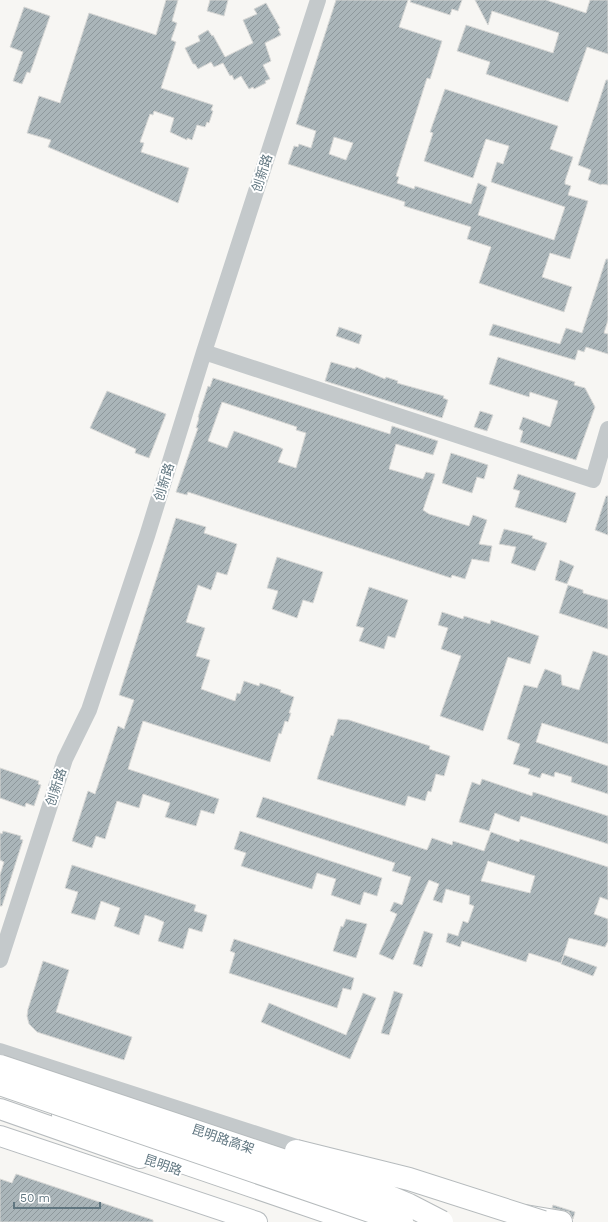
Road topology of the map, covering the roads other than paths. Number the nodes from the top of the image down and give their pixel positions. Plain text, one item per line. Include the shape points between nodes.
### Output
1 (318, 0) edge
2 (204, 352) junction
3 (608, 429) edge
4 (0, 960) edge
5 (0, 1051) edge
6 (0, 1066) edge
7 (0, 1085) edge
8 (116, 1104) junction
9 (0, 1109) edge
10 (0, 1136) edge
11 (372, 1172) junction
12 (533, 1220) edge
13 (257, 1222) edge
14 (326, 1222) edge
15 (357, 1222) edge
16 (402, 1222) edge
17 (442, 1222) edge
18 (561, 1222) edge

1 - 2 street, 创新路
2 - 3 street via 593,480
2 - 4 street, 创新路 via 147,536 91,703 64,759
5 - 11 street
6 - 8 highway, 昆明路高架, bridge
7 - 15 highway, bridge via 144,1149
7 - 16 highway, 昆明路高架, bridge
8 - 12 highway, bridge via 187,1117 278,1146 410,1179
8 - 17 highway, 昆明路高架, bridge via 378,1192
9 - 14 main road, 昆明路
10 - 13 main road, 昆明路
11 - 12 street
11 - 15 street
12 - 18 highway, bridge

